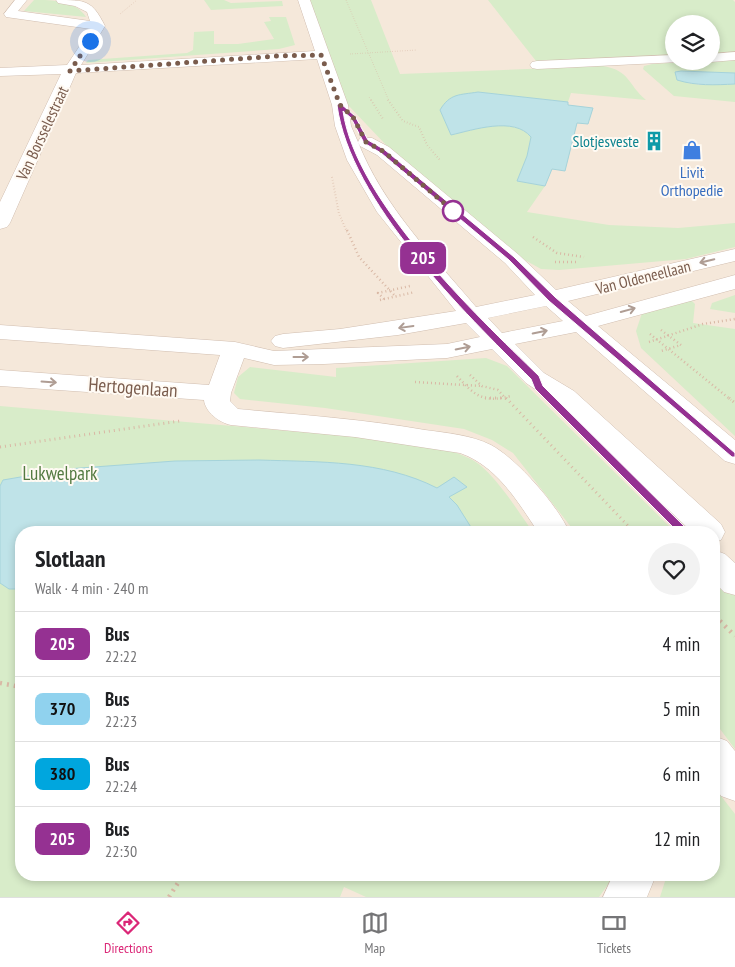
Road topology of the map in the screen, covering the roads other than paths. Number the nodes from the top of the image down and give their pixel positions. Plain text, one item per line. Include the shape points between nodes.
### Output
1 (21, 0) edge
2 (62, 0) edge
3 (304, 0) edge
4 (99, 26) junction
5 (321, 55) junction
6 (735, 56) edge
7 (720, 57) edge
8 (665, 60) edge
9 (537, 65) dead end
10 (70, 71) junction
11 (0, 72) edge
12 (340, 105) junction
13 (0, 223) edge
14 (735, 255) edge
15 (735, 282) edge
16 (552, 299) junction
17 (471, 315) junction
18 (581, 324) junction
19 (0, 332) edge
20 (498, 341) junction
21 (236, 349) junction
22 (0, 378) edge
23 (536, 378) junction
24 (218, 394) junction
25 (735, 455) edge
26 (550, 526) edge
27 (678, 526) edge
28 (704, 526) edge
29 (720, 542) edge
30 (735, 556) edge
31 (720, 568) edge
32 (735, 583) edge
33 (720, 762) edge
34 (735, 783) edge
35 (632, 881) edge
36 (625, 897) edge

1 - 4 street via 10,14
2 - 4 street via 92,10
3 - 5 street
4 - 10 street, Van Borsselestraat
5 - 10 street
5 - 12 street
6 - 7 street
8 - 9 street
10 - 11 street
10 - 13 street, Van Borsselestraat
12 - 16 street via 353,117 383,164 409,188 514,273
12 - 17 street via 343,126 356,160 384,208
14 -> 16 street, Van Oldeneellaan
18 -> 15 street, Van Oldeneellaan
16 - 17 street, Van Oldeneellaan
16 - 18 street
17 - 20 street
17 -> 21 street via 425,325
20 -> 18 street, Van Oldeneellaan
18 - 25 street
19 - 21 street
21 -> 20 street via 274,358 324,357 447,351
20 - 23 street
21 - 24 street
22 -> 24 street, Hertogenlaan
23 - 27 street via 538,387
23 - 28 street via 565,398
24 - 26 street via 217,403 231,417 390,432 482,452 503,467
29 - 30 street
31 - 32 street
33 - 34 street
35 - 36 street

